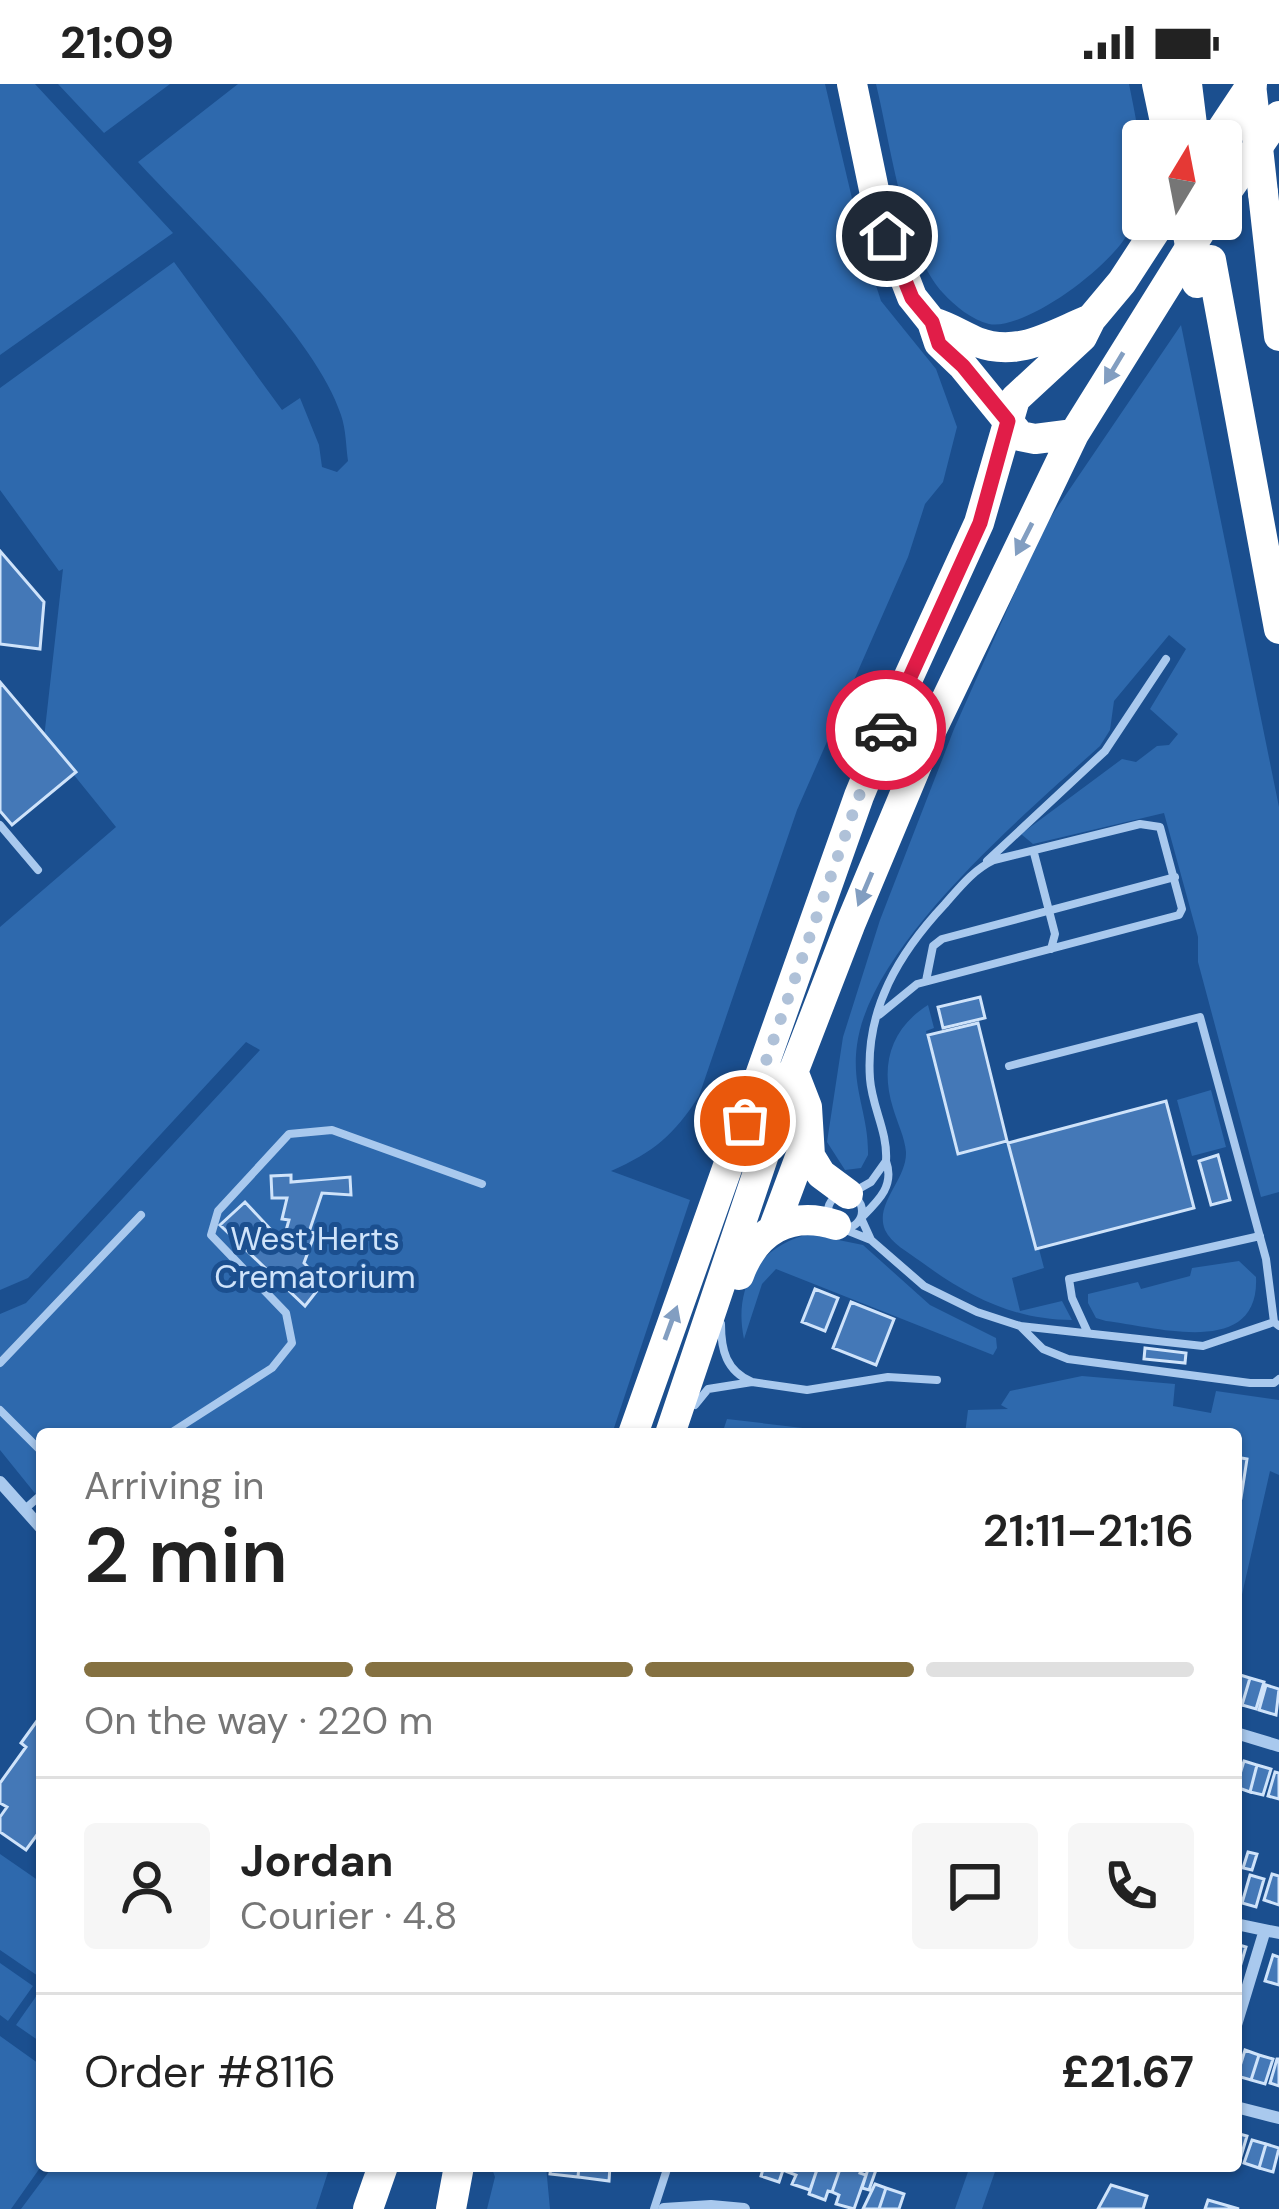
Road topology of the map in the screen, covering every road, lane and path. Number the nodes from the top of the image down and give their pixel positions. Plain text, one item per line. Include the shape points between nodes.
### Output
1 (852, 84) edge
2 (1157, 84) edge
3 (1186, 84) edge
4 (1251, 84) edge
5 (1279, 116) edge
6 (1180, 120) edge
7 (1190, 120) edge
8 (1213, 120) edge
9 (1242, 170) edge
10 (1149, 240) edge
11 (1193, 240) edge
12 (1193, 240) edge
13 (1205, 240) edge
14 (1204, 271) junction
15 (1091, 319) junction
16 (932, 322) junction
17 (1279, 336) edge
18 (963, 366) junction
19 (1034, 377) junction
20 (1008, 421) junction
21 (1075, 434) junction
22 (1279, 628) edge
23 (1166, 658) dead end
24 (0, 825) edge
25 (1034, 853) junction
26 (982, 866) junction
27 (38, 870) dead end
28 (1175, 877) junction
29 (1051, 912) junction
30 (1051, 949) junction
31 (926, 981) junction
32 (879, 1016) junction
33 (1009, 1066) dead end
34 (793, 1071) junction
35 (806, 1141) junction
36 (886, 1161) junction
37 (482, 1184) dead end
38 (141, 1215) dead end
39 (847, 1216) junction
40 (774, 1227) junction
41 (1260, 1236) junction
42 (871, 1240) junction
43 (721, 1324) junction
44 (1277, 1324) edge
45 (1020, 1326) junction
46 (1088, 1333) junction
47 (0, 1363) edge
48 (1279, 1379) edge
49 (938, 1380) dead end
50 (752, 1382) junction
51 (0, 1410) edge
52 (682, 1427) edge
53 (178, 1428) edge
54 (635, 1428) edge
55 (36, 1446) edge
56 (0, 1482) edge
57 (36, 1499) edge
58 (22, 1511) junction
59 (36, 1524) edge
60 (1242, 1735) edge
61 (1279, 1746) edge
62 (1242, 1926) edge
63 (1272, 1933) edge
64 (1242, 2010) edge
65 (1242, 2109) edge
66 (1279, 2118) edge
67 (381, 2172) edge
68 (458, 2172) edge
69 (666, 2172) edge
70 (368, 2209) edge
71 (451, 2209) edge
72 (654, 2209) edge
73 (664, 2209) edge
74 (744, 2209) edge

1 - 16 highway via 878,209 912,298
2 - 6 highway
3 - 7 highway
4 - 8 highway
4 - 17 highway, bridge
5 - 9 highway
10 - 15 highway
11 - 14 highway, bridge
12 -> 21 highway
13 - 14 highway
14 - 22 highway
15 - 16 highway via 1006,349
15 - 19 highway via 1082,338
16 - 18 highway via 939,344
18 - 19 highway
18 - 20 highway
19 - 20 highway
20 - 21 highway via 1028,439
54 -> 20 highway via 859,796 980,523
21 -> 34 highway via 932,729
23 - 26 lane via 1105,751
24 - 27 lane
25 - 26 lane
25 - 28 lane via 1152,823 1166,839
25 - 29 lane
26 - 32 lane via 903,955
28 - 29 lane
28 - 30 lane via 1179,915
29 - 30 lane
29 - 31 lane via 937,942
30 - 31 lane
31 - 32 lane
32 - 36 lane via 870,1074
33 - 41 lane via 1200,1017
34 - 35 highway via 807,1107
34 - 52 highway
35 - 39 highway
35 - 40 highway
36 - 39 lane
36 - 39 lane via 890,1180 877,1203
37 - 53 lane via 332,1130 289,1134 218,1211 211,1235 286,1312 292,1343 272,1368
38 - 47 lane
39 - 40 highway
39 - 42 lane
39 - 42 lane
40 - 43 highway via 749,1250
41 - 44 lane
41 - 46 lane via 1069,1279
42 - 45 lane via 925,1286
43 - 50 lane via 729,1364
43 - 52 highway
44 - 46 lane via 1203,1346
45 - 46 lane
45 - 48 lane via 1068,1359 1250,1383
49 - 50 lane via 888,1377 807,1390
50 - 52 lane via 708,1389
51 - 55 lane
56 - 58 street
57 - 58 lane
58 - 59 street
60 - 61 street
62 - 63 street
63 - 64 street
65 - 66 street
67 - 70 highway
68 - 71 highway
69 - 72 lane
73 - 74 street

